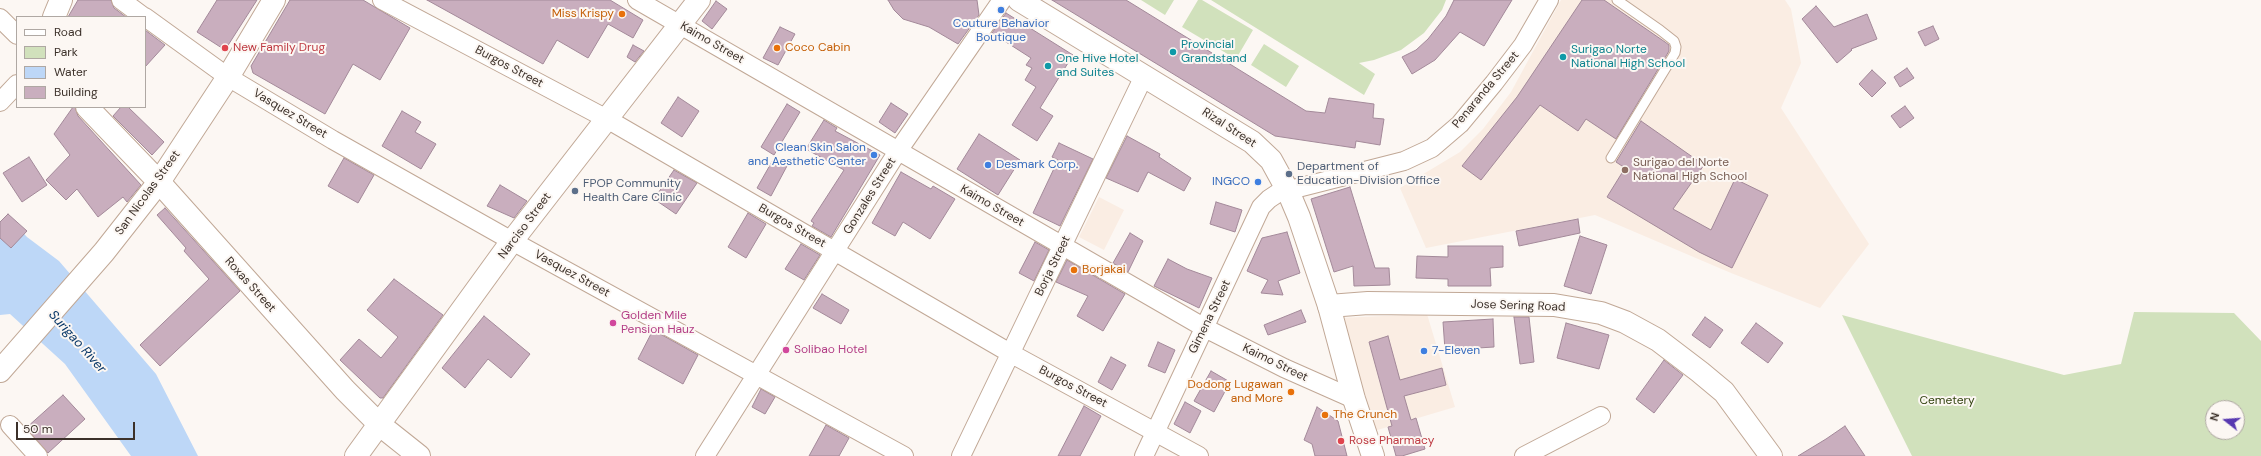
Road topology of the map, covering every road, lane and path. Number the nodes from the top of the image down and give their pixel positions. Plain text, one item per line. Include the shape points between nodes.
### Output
1 (61, 0) edge
2 (121, 0) edge
3 (274, 0) edge
4 (382, 0) edge
5 (637, 0) edge
6 (699, 0) edge
7 (1002, 0) edge
8 (1019, 0) edge
9 (1549, 0) edge
10 (1617, 0) edge
11 (54, 16) edge
12 (144, 16) edge
13 (0, 18) edge
14 (146, 18) edge
15 (680, 25) junction
16 (16, 34) edge
17 (1144, 76) junction
18 (228, 77) junction
19 (16, 85) edge
20 (0, 102) edge
21 (88, 108) edge
22 (607, 119) junction
23 (898, 151) junction
24 (1611, 158) dead end
25 (159, 182) junction
26 (1288, 191) junction
27 (512, 241) junction
28 (1063, 246) junction
29 (835, 251) junction
30 (1329, 306) junction
31 (1205, 328) junction
32 (1010, 353) junction
33 (0, 371) edge
34 (755, 373) junction
35 (1354, 399) junction
36 (1601, 416) dead end
37 (10, 425) dead end
38 (380, 425) junction
39 (1154, 431) junction
40 (38, 456) edge
41 (356, 456) edge
42 (420, 456) edge
43 (705, 456) edge
44 (904, 456) edge
45 (961, 456) edge
46 (1144, 456) edge
47 (1199, 456) edge
48 (1373, 456) edge
49 (1524, 456) edge
50 (1771, 456) edge

1 - 11 main road
2 - 12 street, Vasquez Street
3 - 18 main road, San Nicolas Street
4 - 22 street, Burgos Street
5 - 15 street, Kaimo Street
6 - 15 main road, Narciso Street
7 - 23 street, Gonzales Street
8 - 17 main road, Rizal Street
9 - 26 street, Penaranda Street via 1523,45 1494,83 1460,124 1432,148 1404,161
10 - 24 lane via 1674,41 1676,47
13 - 16 street
14 - 18 street, Vasquez Street
15 - 22 main road, Narciso Street
15 - 23 street, Kaimo Street
17 - 26 main road, Rizal Street via 1252,142 1271,160
17 - 28 street, Borja Street
18 - 25 main road, San Nicolas Street
18 - 27 street, Vasquez Street via 332,140
19 - 20 street
21 - 25 main road, Roxas Street
22 - 27 main road, Narciso Street
22 - 29 street, Burgos Street
23 - 28 street, Kaimo Street
23 - 29 street, Gonzales Street
25 - 33 main road, San Nicolas Street via 104,252
25 - 38 main road, Roxas Street via 345,390
26 - 30 main road, Rizal Street
26 - 31 street, Gimena Street via 1269,199 1261,207
27 - 34 street, Vasquez Street
27 - 38 main road, Narciso Street
28 - 31 street, Kaimo Street
28 - 32 street, Borja Street
29 - 32 street, Burgos Street
29 - 34 street, Gonzales Street
30 - 35 main road, Rizal Street
30 - 50 main road, Jose Sering Road via 1368,303 1554,305 1601,313 1625,322 1658,340 1724,392
31 - 35 street, Kaimo Street via 1284,368
31 - 39 street, Gimena Street
32 - 39 street, Burgos Street
32 - 45 street, Borja Street
34 - 43 street, Gonzales Street
34 - 44 street, Vasquez Street
35 - 48 main road, Rizal Street
36 - 49 street
37 - 40 street
38 - 41 main road, Narciso Street
38 - 42 main road, Roxas Street
39 - 46 street, Gimena Street
39 - 47 street, Burgos Street

